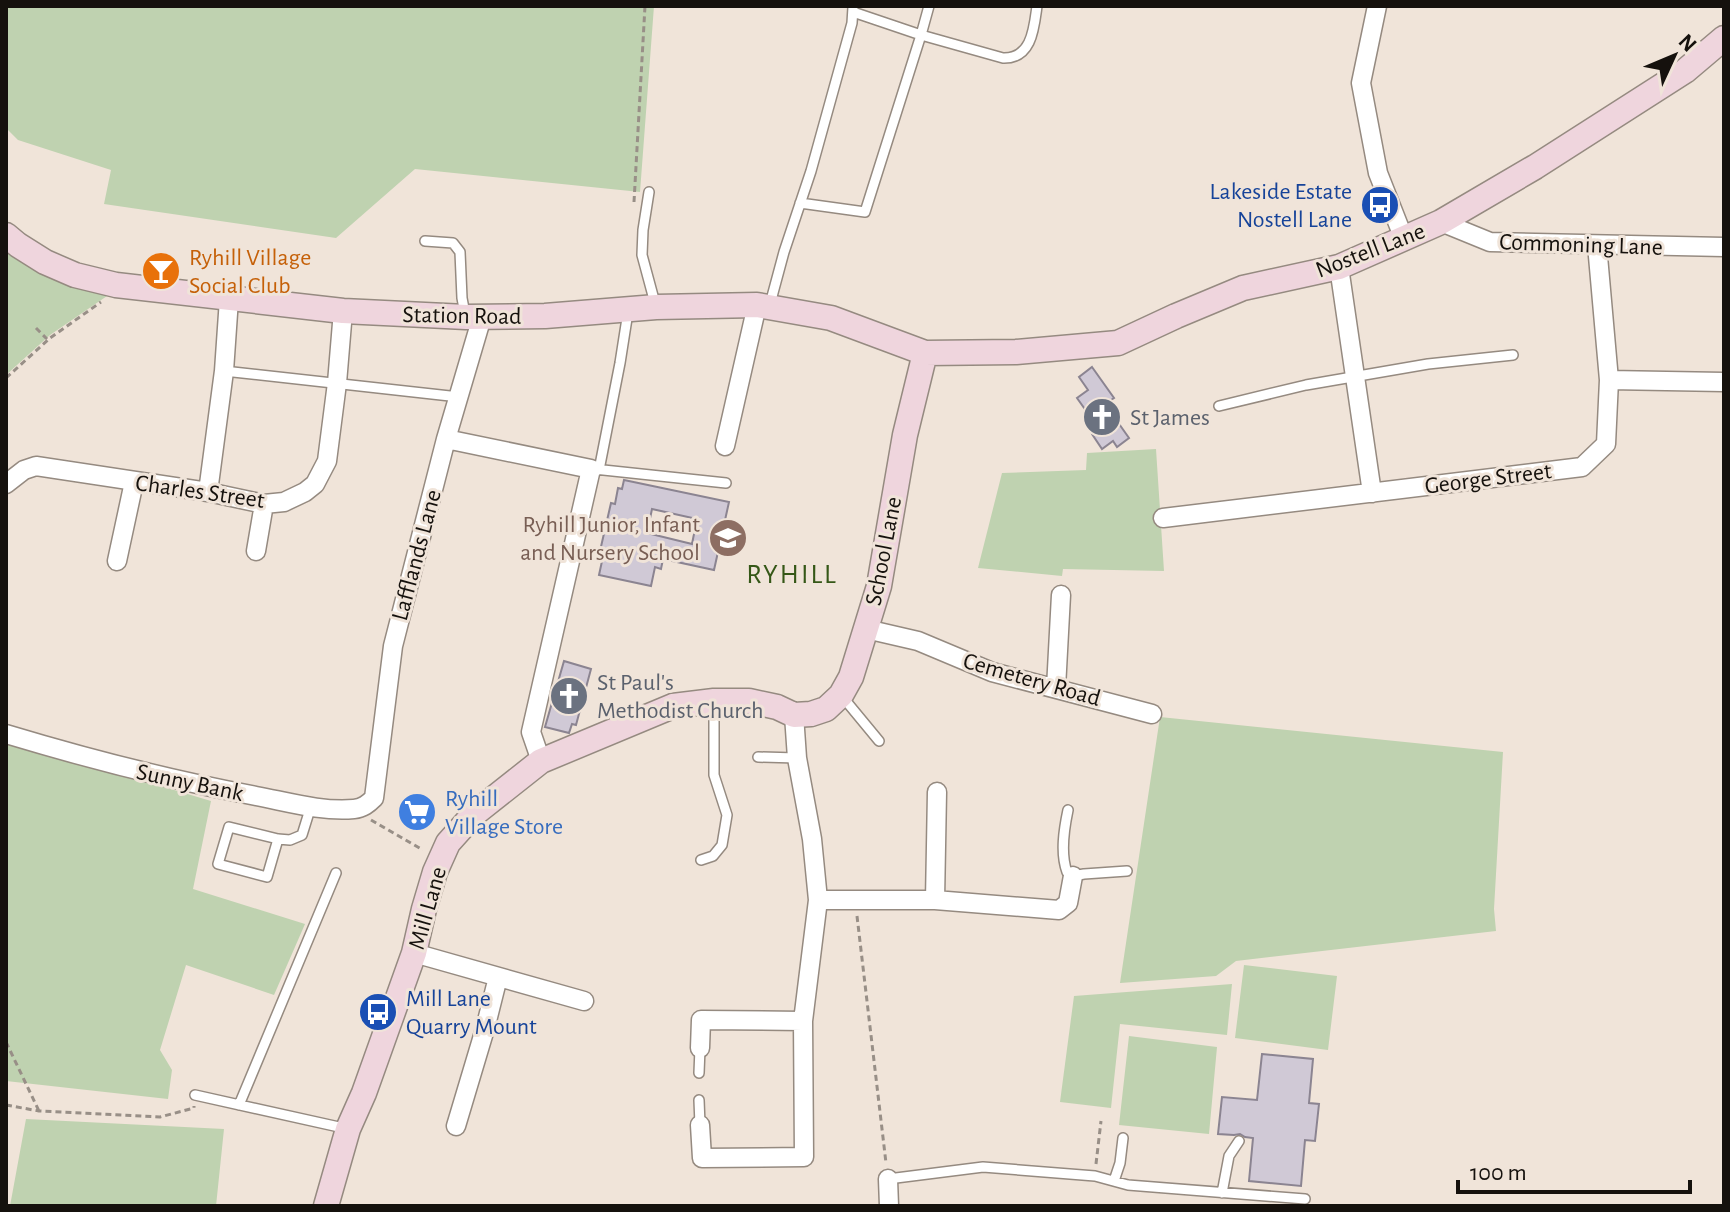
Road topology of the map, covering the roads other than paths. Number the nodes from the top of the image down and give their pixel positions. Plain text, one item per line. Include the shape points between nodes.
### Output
1 (929, 6) edge
2 (1037, 6) edge
3 (1377, 6) edge
4 (853, 9) edge
5 (921, 35) junction
6 (1724, 38) edge
7 (649, 192) dead end
8 (800, 203) junction
9 (1441, 222) junction
10 (6, 235) edge
11 (1404, 239) junction
12 (425, 241) dead end
13 (1597, 245) junction
14 (1724, 247) edge
15 (1339, 267) junction
16 (229, 299) junction
17 (763, 306) junction
18 (656, 307) junction
19 (629, 309) junction
20 (343, 311) junction
21 (474, 317) junction
22 (925, 353) junction
23 (1513, 355) dead end
24 (224, 371) junction
25 (1356, 377) junction
26 (1609, 380) junction
27 (1724, 382) edge
28 (337, 383) junction
29 (459, 397) junction
30 (1219, 406) dead end
31 (446, 439) junction
32 (725, 446) dead end
33 (595, 469) junction
34 (134, 482) junction
35 (726, 483) dead end
36 (6, 484) edge
37 (208, 492) junction
38 (1372, 493) junction
39 (264, 504) junction
40 (1163, 518) dead end
41 (256, 551) dead end
42 (117, 561) dead end
43 (1061, 595) dead end
44 (866, 629) junction
45 (1056, 688) junction
46 (841, 695) junction
47 (714, 701) junction
48 (1152, 714) dead end
49 (794, 715) junction
50 (6, 734) edge
51 (879, 741) dead end
52 (758, 757) dead end
53 (797, 758) junction
54 (541, 761) junction
55 (937, 792) dead end
56 (374, 798) joint
57 (311, 806) junction
58 (1068, 810) dead end
59 (278, 839) junction
60 (701, 860) dead end
61 (1127, 871) dead end
62 (336, 873) dead end
63 (1073, 876) junction
64 (818, 900) junction
65 (935, 900) junction
66 (414, 953) junction
67 (498, 977) junction
68 (584, 1001) dead end
69 (803, 1021) junction
70 (700, 1048) joint
71 (699, 1073) dead end
72 (195, 1095) road end
73 (699, 1100) dead end
74 (239, 1105) junction
75 (700, 1125) joint
76 (456, 1126) dead end
77 (348, 1129) junction
78 (1123, 1138) dead end
79 (1239, 1141) dead end
80 (888, 1179) joint
81 (1114, 1181) junction
82 (1222, 1193) junction
83 (1305, 1199) dead end
84 (326, 1206) edge
85 (889, 1206) edge

1 - 5 lane
2 - 5 lane via 1029,45 1013,59
3 - 11 street via 1361,83 1378,173
4 - 5 lane
4 - 8 lane
5 - 8 lane via 865,212
6 - 9 street, Nostell Lane via 1673,79
7 - 18 lane via 642,255
8 - 17 lane
9 - 11 street, Nostell Lane
9 - 13 street, Commoning Lane via 1490,242
10 - 16 street, Station Road via 75,275
11 - 15 street, Nostell Lane
12 - 21 lane via 453,243 460,252 462,298
13 - 14 street, Commoning Lane
13 - 26 street, George Street
15 - 22 street, Nostell Lane via 1243,288 1118,343
15 - 25 street
16 - 20 street, Station Road
16 - 24 street
17 - 18 street, Station Road
17 - 22 street, Station Road via 831,318
17 - 32 street
18 - 19 street, Station Road
19 - 21 street, Station Road
19 - 33 lane
20 - 21 street, Station Road
20 - 28 street, Charles Street
21 - 29 street, Lafflands Lane
22 - 44 street, School Lane
23 - 25 lane
24 - 28 lane
24 - 37 street
25 - 30 lane
25 - 38 street
26 - 27 street
26 - 38 street, George Street via 1606,444 1582,467
28 - 29 lane
28 - 39 street, Charles Street via 321,475 305,492
29 - 31 street, Lafflands Lane
31 - 33 street
31 - 56 street, Lafflands Lane via 393,646
33 - 35 lane
33 - 54 street via 531,732
34 - 36 street, Charles Street via 36,466
34 - 37 street, Charles Street
34 - 42 street
37 - 39 street, Charles Street
38 - 40 street, George Street
39 - 41 street
43 - 45 street
44 - 45 street, Cemetery Road
44 - 46 street, School Lane
45 - 48 street, Cemetery Road
46 - 49 street via 826,709
46 - 51 lane
47 - 49 street, Mill Lane via 749,701
47 - 54 street, Mill Lane via 673,706
47 - 60 lane via 713,758 727,815 722,845
49 - 53 street
50 - 57 street, Sunny Bank via 167,778
52 - 53 lane
53 - 64 street
54 - 66 street, Mill Lane via 474,814 448,843
55 - 65 street
56 - 57 street, Sunny Bank via 355,809
57 - 59 lane via 302,835
58 - 63 lane via 1065,866
59 - 59 lane via 229,827 218,864 267,877
61 - 63 lane
62 - 74 lane
63 - 65 street via 1068,903 1059,910
64 - 65 street
64 - 69 street
66 - 67 street
66 - 77 street, Mill Lane
67 - 68 street via 565,988
67 - 76 street
69 - 70 street via 701,1020
69 - 75 street via 804,1157 702,1158
70 - 71 lane
72 - 74 lane
73 - 75 lane
74 - 77 lane
77 - 84 street, Mill Lane
78 - 81 lane
79 - 82 lane via 1229,1156
80 - 81 lane via 983,1167
80 - 85 street
81 - 82 lane
82 - 83 lane

